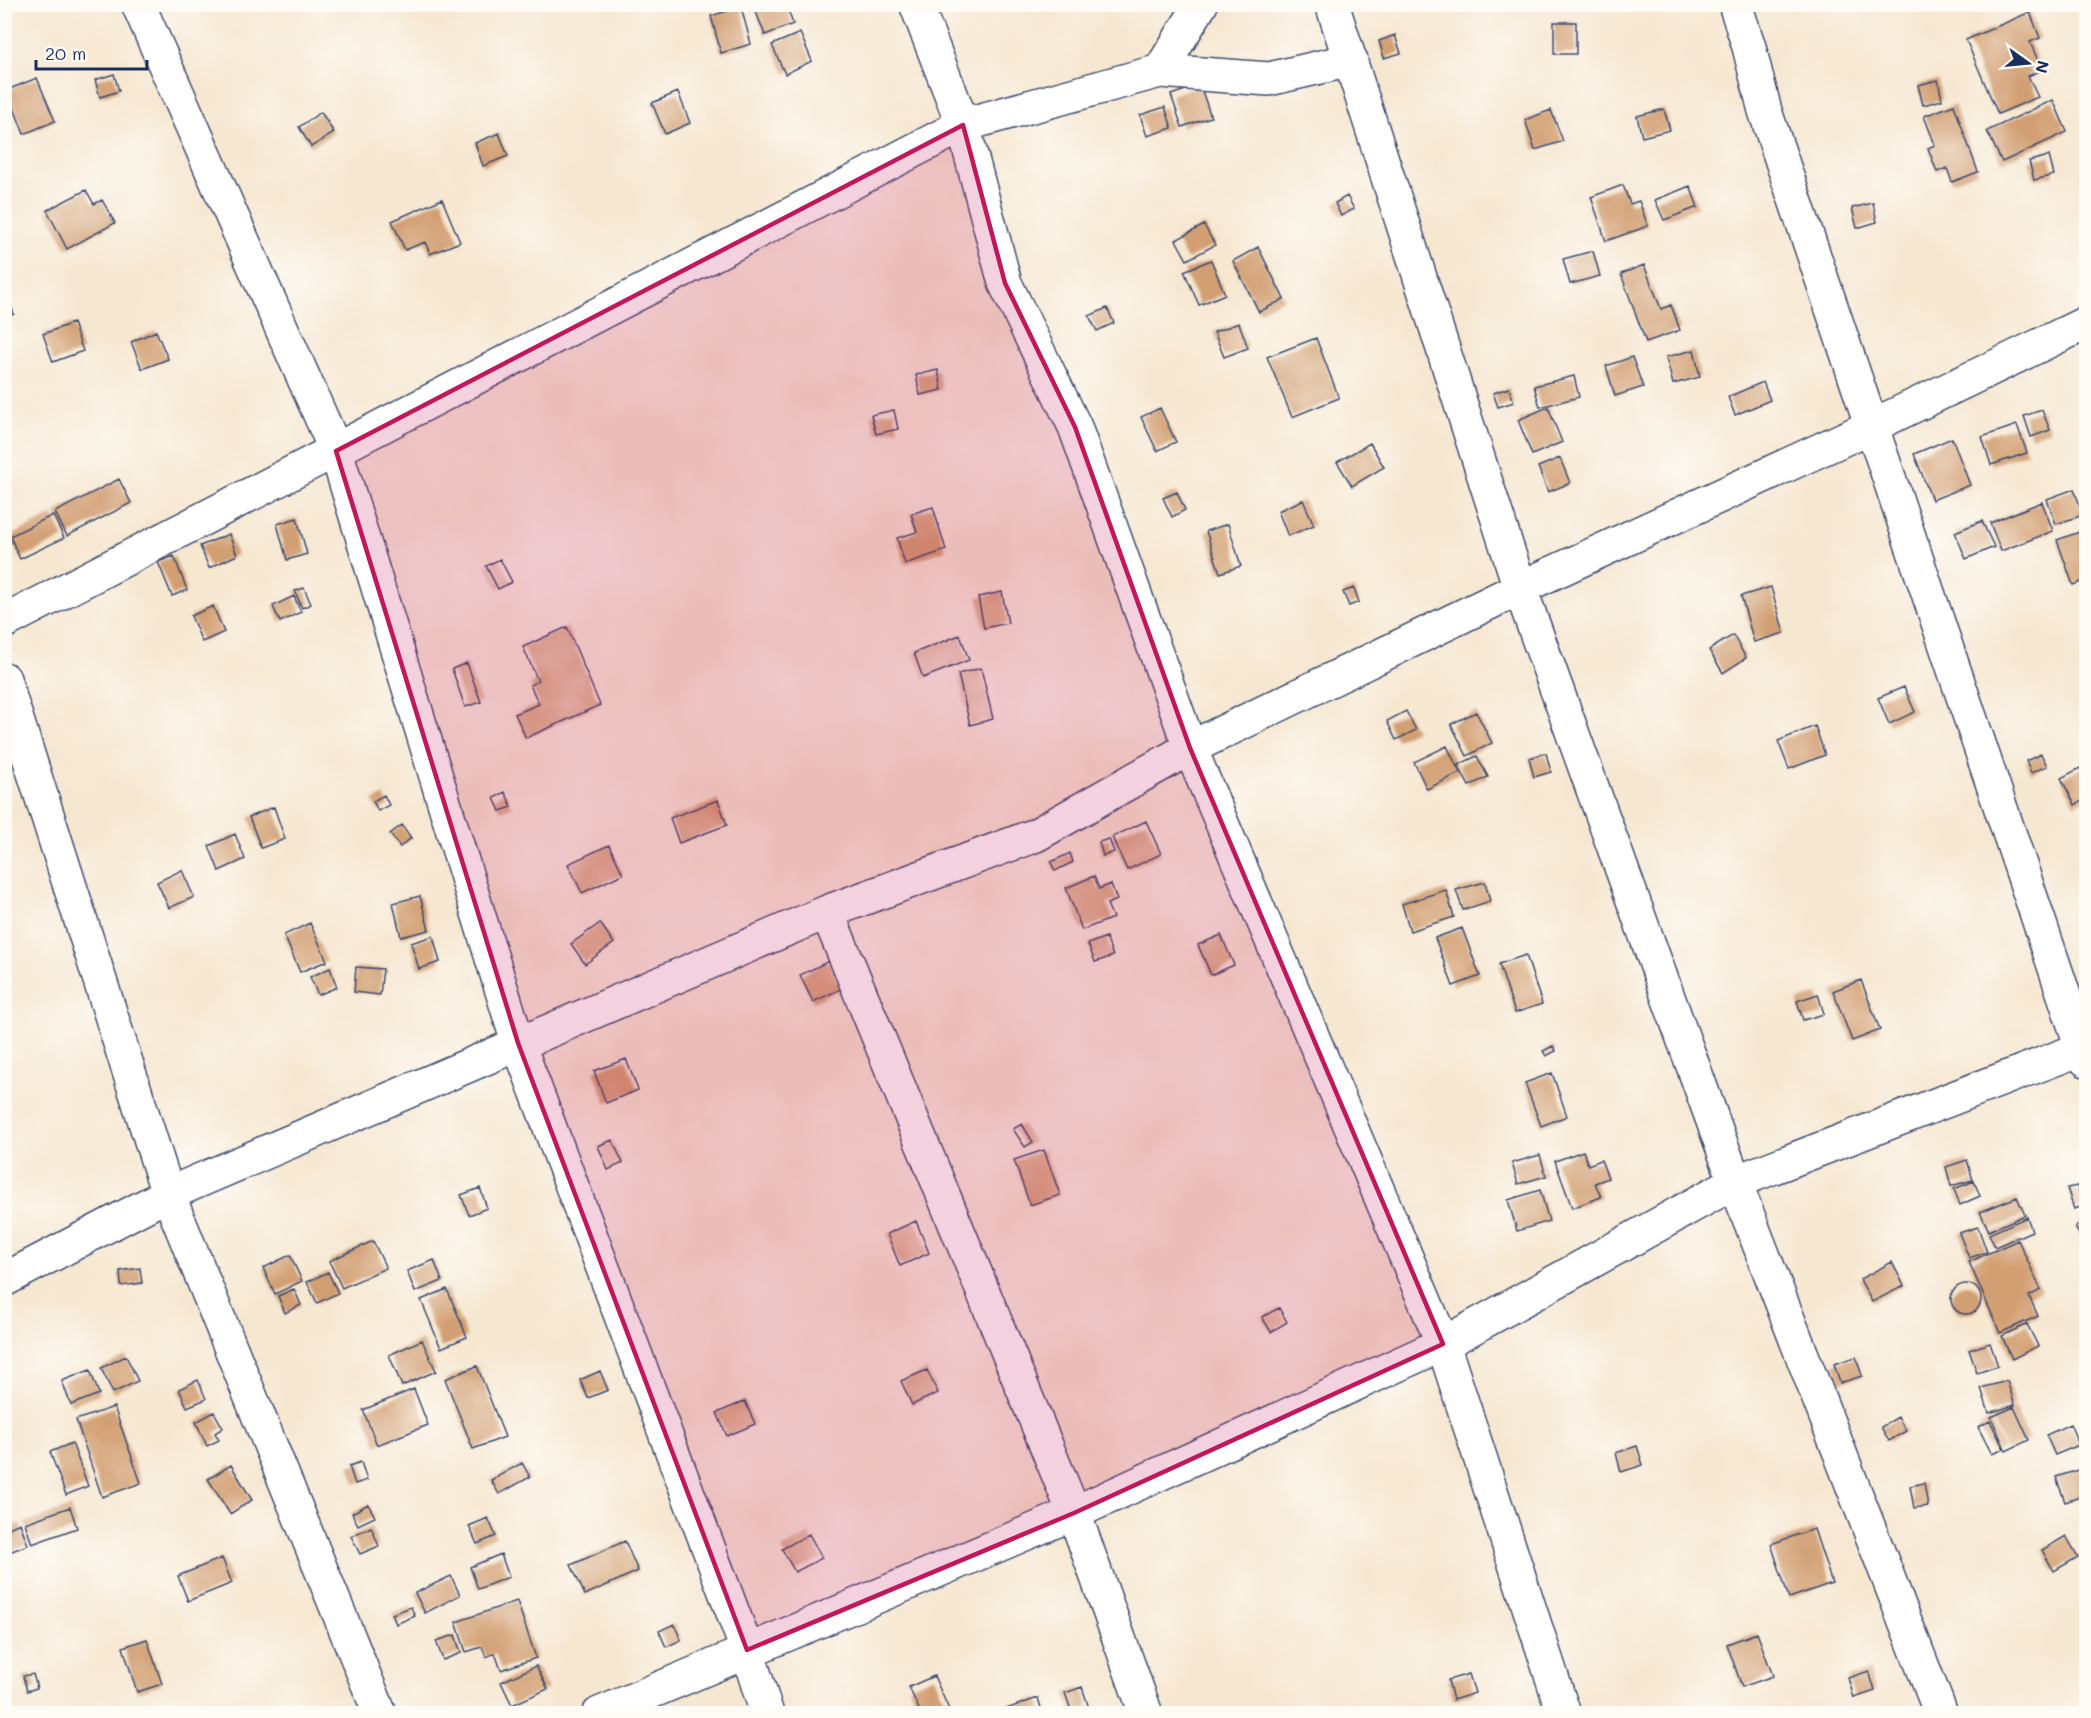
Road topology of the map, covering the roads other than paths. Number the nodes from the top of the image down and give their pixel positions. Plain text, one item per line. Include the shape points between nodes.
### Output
1 (138, 4) edge
2 (916, 4) edge
3 (1201, 4) edge
4 (1332, 4) edge
5 (1735, 4) edge
6 (1351, 60) junction
7 (1160, 71) junction
8 (963, 125) junction
9 (2086, 323) edge
10 (1872, 426) junction
11 (336, 451) junction
12 (1520, 588) junction
13 (4, 621) edge
14 (4, 680) edge
15 (1190, 748) junction
16 (827, 912) junction
17 (518, 1044) junction
18 (2085, 1051) edge
19 (1735, 1182) junction
20 (168, 1194) junction
21 (4, 1280) edge
22 (1443, 1344) junction
23 (1074, 1514) junction
24 (747, 1650) junction
25 (380, 1713) edge
26 (599, 1713) edge
27 (767, 1713) edge
28 (1146, 1713) edge
29 (1564, 1713) edge
30 (1941, 1713) edge

1 - 11 street
2 - 8 street
3 - 7 street
4 - 6 street
5 - 10 street via 1765,111
6 - 7 street via 1269,79
6 - 12 street
7 - 8 street
8 - 11 street
8 - 15 street via 1005,283 1075,427
9 - 10 street
10 - 12 street
10 - 18 street
11 - 13 street
11 - 17 street
12 - 15 street
12 - 19 street
14 - 20 street
15 - 16 street via 1036,835
15 - 22 street
16 - 17 street
16 - 23 street
17 - 20 street
17 - 24 street
18 - 19 street
19 - 22 street
19 - 30 street
20 - 21 street
20 - 25 street
22 - 23 street
22 - 29 street
23 - 24 street
23 - 28 street
24 - 26 street
24 - 27 street

